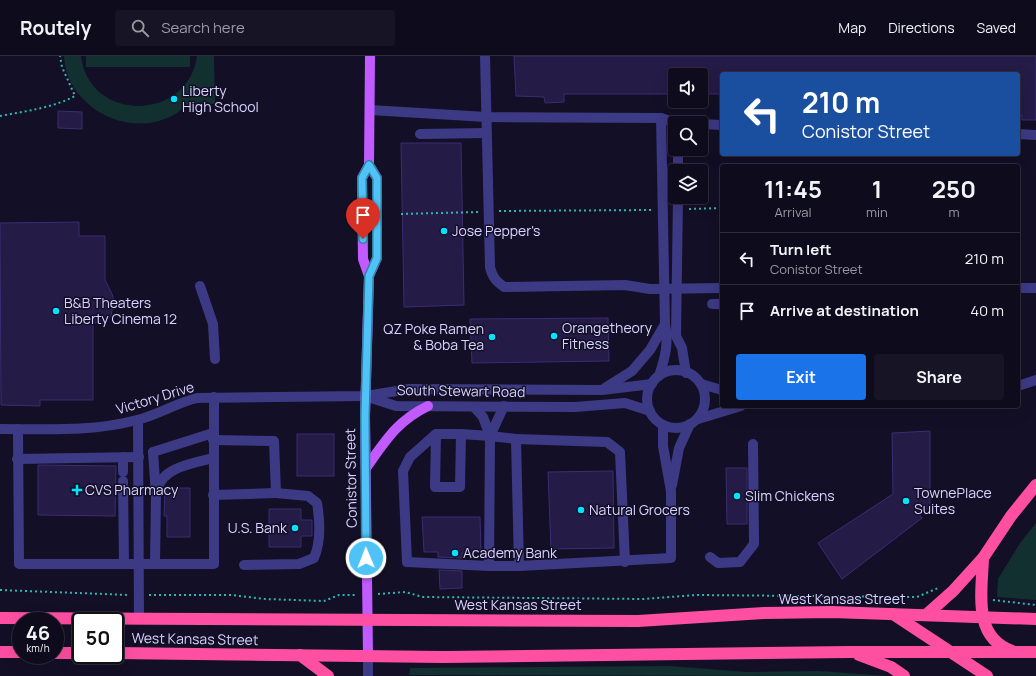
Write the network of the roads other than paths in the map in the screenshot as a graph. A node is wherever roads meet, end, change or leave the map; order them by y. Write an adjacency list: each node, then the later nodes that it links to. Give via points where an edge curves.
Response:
1 (370, 56): 3 (main road, Conistor Street)
2 (484, 56): 4 (street)
3 (370, 110): 4 (street); 13 (main road, Conistor Street)
4 (486, 117): 5 (street); 9 (street)
5 (661, 118): 6 (street); 17 (street)
6 (668, 120)
7 (708, 124): 8 (street)
8 (720, 125)
9 (486, 133): 10 (street); 17 (street, via 492,277 504,287 624,285 650,289)
10 (420, 134)
11 (1020, 134): 12 (street)
12 (1036, 134)
13 (369, 165): 15 (main road, Conistor Street, via 362,178 363,259); 15 (main road, Conistor Street, via 377,178 377,258)
14 (678, 204): 18 (street)
15 (369, 276): 31 (main road, Conistor Street)
16 (200, 286): 23 (street, via 213,324)
17 (664, 288): 18 (street); 22 (street)
18 (677, 288): 19 (street); 24 (street, via 676,336 682,348)
19 (720, 288)
20 (1020, 288): 21 (street)
21 (1036, 288)
22 (665, 324): 25 (street, via 668,337 665,357); 30 (street, via 650,350 632,371)
23 (215, 359)
24 (686, 373): 25 (street, via 668,372); 27 (street)
25 (656, 380): 30 (street, South Stewart Road); 37 (street, via 648,392 647,402)
26 (1036, 380): 28 (street)
27 (701, 384): 29 (street); 39 (street, via 705,402 703,411)
28 (1020, 385)
29 (720, 389)
30 (602, 390): 31 (street, South Stewart Road, via 409,389)
31 (366, 396): 32 (street, Victory Drive); 33 (street, South Stewart Road, via 396,406); 53 (main road, Conistor Street)
32 (214, 397): 38 (street, Victory Drive, via 180,402); 45 (street)
33 (428, 406): 34 (street, South Stewart Road); 53 (main road, via 411,414 400,424)
34 (474, 406): 35 (street, South Stewart Road); 46 (street, via 483,417)
35 (504, 406): 37 (street, South Stewart Road, via 575,407 625,404); 46 (street)
36 (735, 408): 39 (street)
37 (650, 411): 40 (street)
38 (138, 420): 42 (street, Victory Drive, via 91,428); 50 (street)
39 (694, 422): 40 (street, via 682,428); 55 (street, via 679,448)
40 (663, 425): 55 (street, via 663,446)
41 (0, 429): 42 (street, Victory Drive)
42 (18, 429): 52 (street)
43 (436, 434): 44 (street); 44 (street, via 435,487 460,487); 66 (street, via 410,457 403,471 407,562)
44 (461, 434): 46 (street)
45 (213, 436): 51 (street); 56 (street, via 274,441); 58 (street, via 153,452)
46 (490, 436): 47 (street); 66 (street)
47 (516, 439): 61 (street, via 607,442 620,452); 67 (street)
48 (753, 444): 59 (street, via 754,544 740,562 718,563)
49 (123, 457): 50 (street); 52 (street); 62 (street)
50 (139, 457): 63 (street)
51 (213, 458): 57 (street); 58 (street, via 163,477)
52 (17, 459): 62 (street, via 19,564)
53 (366, 468): 74 (main road, Conistor Street)
54 (1036, 485): 60 (highway, via 1011,516)
55 (671, 491): 61 (street, via 671,558)
56 (276, 493): 57 (street); 65 (street, via 308,496 317,504 318,548 314,558 299,564)
57 (213, 494): 64 (street, via 214,564)
58 (156, 495): 64 (street)
59 (710, 557)
60 (983, 558): 69 (highway, via 953,591); 70 (highway)
61 (625, 562): 67 (street)
62 (124, 563): 63 (street)
63 (139, 563): 64 (street); 72 (street)
64 (155, 564)
65 (244, 565)
66 (489, 566): 67 (street)
67 (519, 566)
68 (893, 614): 69 (highway, West Kansas Street); 74 (highway, West Kansas Street, via 764,613 638,621); 78 (highway)
69 (926, 615): 70 (highway, West Kansas Street)
70 (983, 617): 73 (highway, West Kansas Street); 79 (highway, via 987,632 993,640 1002,647)
71 (0, 618): 72 (highway, West Kansas Street)
72 (139, 619): 74 (highway, West Kansas Street)
73 (1036, 619)
74 (367, 621): 82 (main road, Conistor Street)
75 (0, 652): 76 (highway)
76 (12, 652)
77 (850, 652): 78 (highway, West Kansas Street); 82 (highway, West Kansas Street, via 581,657); 85 (highway, via 891,667)
78 (948, 652): 79 (highway, West Kansas Street); 86 (highway)
79 (1027, 652)
80 (124, 654): 81 (highway, West Kansas Street)
81 (300, 655): 82 (highway, West Kansas Street); 83 (highway)
82 (368, 656): 84 (street)
83 (328, 676)
84 (368, 676)
85 (904, 676)
86 (987, 676)

